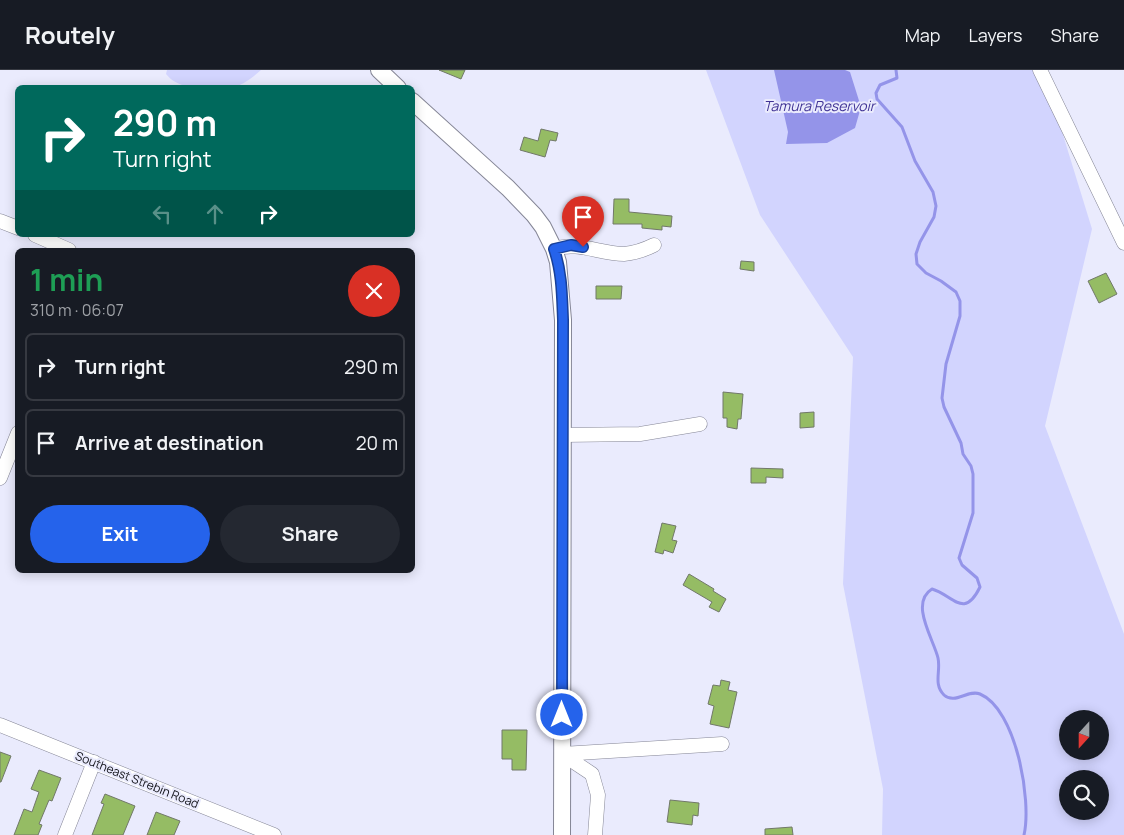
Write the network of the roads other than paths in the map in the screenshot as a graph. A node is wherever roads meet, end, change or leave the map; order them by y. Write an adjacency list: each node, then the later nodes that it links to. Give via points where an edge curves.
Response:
1 (379, 70): 3 (main road)
2 (1040, 70): 7 (street)
3 (395, 85)
4 (415, 104): 11 (main road, via 523,203)
5 (0, 221): 6 (street)
6 (15, 227)
7 (1122, 232)
8 (40, 237): 10 (street)
9 (654, 245): 11 (street, via 639,252 622,254 571,245)
10 (64, 248)
11 (554, 249): 13 (main road, via 561,280 563,320)
12 (700, 424): 13 (street, via 640,434)
13 (563, 435): 18 (main road)
14 (15, 441): 15 (street)
15 (0, 478)
16 (0, 725): 19 (street, Southeast Strebin Road)
17 (722, 744): 18 (street)
18 (562, 754): 22 (main road); 23 (street, via 592,774 598,796)
19 (94, 762): 20 (street); 21 (street, Southeast Strebin Road)
20 (65, 835)
21 (274, 835)
22 (562, 835)
23 (595, 835)

